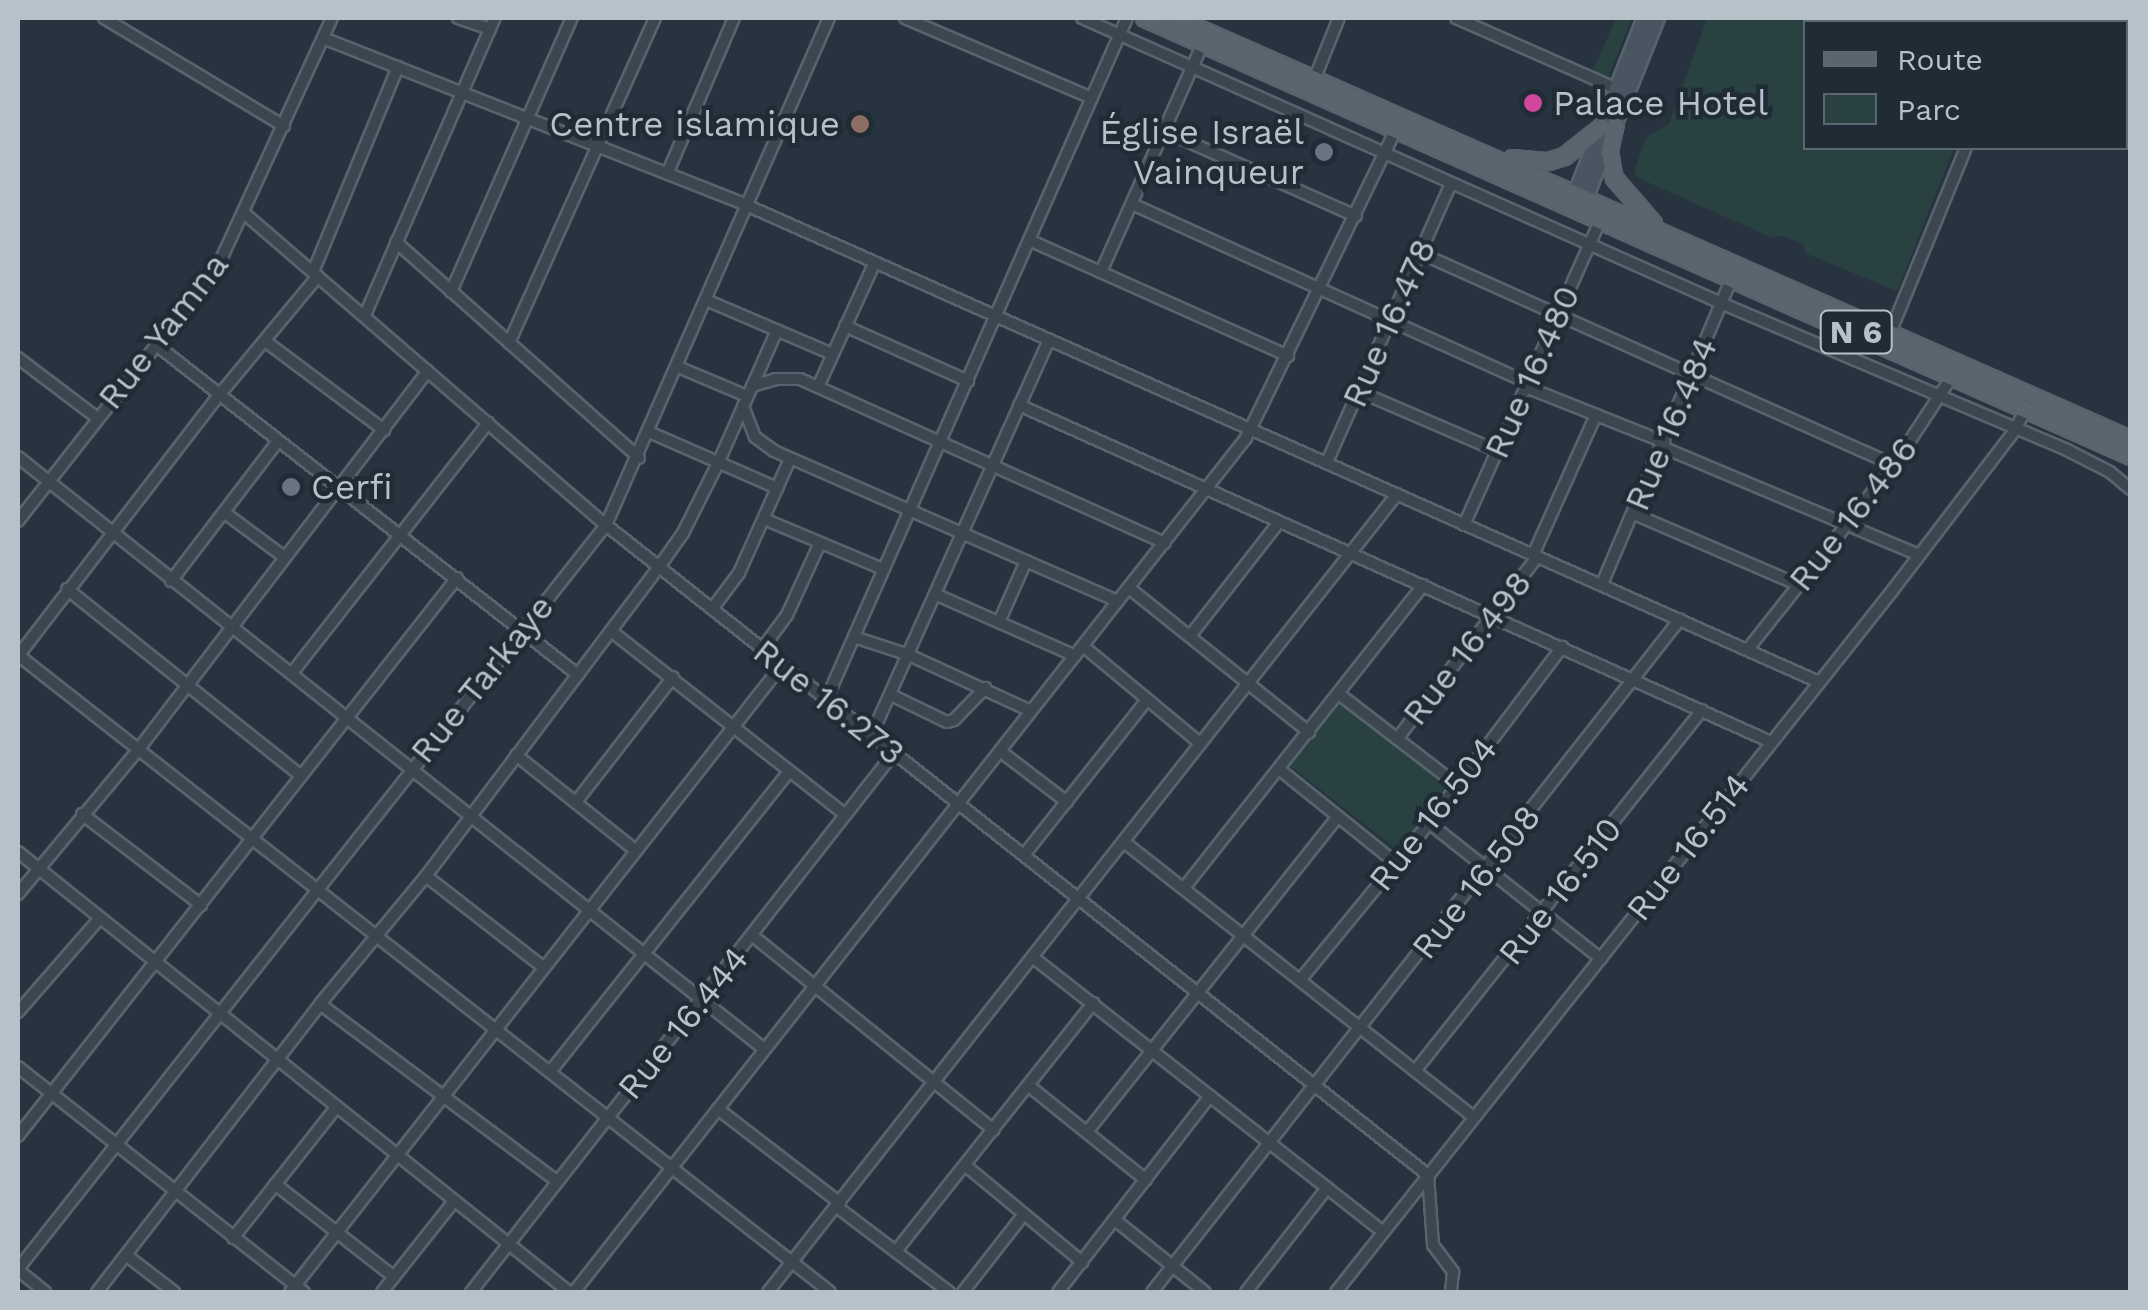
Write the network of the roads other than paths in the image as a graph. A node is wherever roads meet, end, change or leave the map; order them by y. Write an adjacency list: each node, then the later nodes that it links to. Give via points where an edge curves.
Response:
1 (104, 18): 29 (street)
2 (332, 18): 19 (street, Rue Yamna)
3 (458, 18): 17 (street)
4 (572, 18): 27 (street)
5 (655, 18): 32 (street)
6 (734, 18): 36 (street)
7 (828, 18): 39 (street, Rue Tarkaye)
8 (909, 18): 26 (street)
9 (1082, 18): 18 (street)
10 (1127, 18): 18 (street)
11 (1144, 18): 20 (main road, N 6)
12 (1176, 18): 23 (main road, N 6)
13 (1338, 18): 23 (street)
14 (1456, 18): 25 (street)
15 (1646, 18): 25 (main road)
16 (1657, 18): 25 (main road)
17 (493, 23): 24 (street)
18 (1120, 34): 21 (street); 26 (street)
19 (323, 38): 22 (street); 29 (street, Rue Yamna)
20 (1203, 43): 21 (street); 23 (main road, N 6)
21 (1193, 66): 31 (street); 34 (street)
22 (398, 67): 24 (street); 52 (street)
23 (1312, 84): 30 (main road, N 6); 35 (main road, N 6)
24 (462, 92): 27 (street); 46 (street)
25 (1622, 92): 28 (main road)
26 (1092, 98): 45 (street)
27 (528, 118): 32 (street); 54 (street)
28 (1608, 125): 35 (main road, via 1554,160); 38 (main road); 44 (main road, via 1614,178)
29 (284, 126): 41 (street, Rue Yamna)
30 (1396, 129): 34 (street); 38 (main road, N 6)
31 (1164, 131): 40 (street); 42 (street)
32 (598, 144): 36 (street); 66 (street)
33 (1965, 150): 63 (street)
34 (1384, 154): 37 (street); 42 (street)
35 (1493, 155): 38 (main road, N 6)
36 (668, 172): 39 (street)
37 (1451, 184): 47 (street); 48 (street, Rue 16.478)
38 (1578, 201): 43 (main road, N 6); 44 (main road, N 6)
39 (746, 204): 49 (street); 55 (street, Rue Tarkaye)
40 (1132, 204): 51 (street); 53 (street)
41 (244, 212): 52 (street, Rue 16.273); 67 (street, Rue Yamna, via 217,268)
42 (1356, 216): 53 (street)
43 (1601, 220): 47 (street, Rue 16.480); 50 (main road, N 6)
44 (1659, 230): 50 (main road, N 6)
45 (1029, 240): 51 (street); 59 (street)
46 (396, 242): 54 (street); 57 (street)
47 (1590, 244): 56 (street); 58 (street, Rue 16.480)
48 (1420, 252): 58 (street); 60 (street, Rue 16.478)
49 (874, 264): 59 (street); 61 (street)
50 (1735, 270): 56 (street, Rue 16.484); 63 (main road, N 6); 74 (main road, N 6)
51 (1101, 272): 69 (street)
52 (316, 274): 57 (street, Rue 16.273); 65 (street)
53 (1319, 288): 60 (street); 69 (street)
54 (450, 292): 66 (street)
55 (706, 300): 62 (street); 71 (street, Rue Tarkaye)
56 (1721, 303): 73 (street, Rue 16.484); 81 (street)
57 (365, 315): 72 (street, Rue 16.273)
58 (1558, 315): 73 (street); 76 (street, Rue 16.480)
59 (996, 316): 64 (street); 75 (street)
60 (1390, 322): 76 (street); 78 (street, Rue 16.478)
61 (845, 326): 68 (street); 75 (street)
62 (777, 330): 68 (street); 80 (street)
63 (1890, 333): 82 (main road, N 6)
64 (1049, 340): 83 (street); 88 (street)
65 (264, 341): 79 (street); 87 (street)
66 (508, 343): 98 (street)
67 (159, 346): 79 (street); 85 (street, Rue Yamna)
68 (832, 354): 77 (street)
69 (1288, 356): 88 (street)
70 (18, 358): 85 (street)
71 (678, 366): 80 (street); 90 (street, Rue Tarkaye)
72 (428, 372): 86 (street, Rue 16.273); 87 (street)
73 (1693, 374): 94 (street, Rue 16.484); 102 (street)
74 (1953, 375): 81 (street, Rue 16.486); 82 (main road, N 6)
75 (968, 381): 93 (street)
76 (1527, 385): 84 (street); 95 (street, Rue 16.480)
77 (818, 388): 80 (street, via 793,378); 93 (street)
78 (1358, 391): 95 (street); 101 (street, Rue 16.478)
79 (220, 394): 92 (street); 119 (street)
80 (748, 396): 99 (street, via 755,436); 100 (street)
81 (1941, 397): 89 (street); 102 (street, Rue 16.486)
82 (2029, 402): 89 (street, Rue 16.514); 91 (main road, N 6); 96 (main road, N 6)
83 (1019, 405): 103 (street); 107 (street)
84 (1596, 415): 94 (street); 127 (street, Rue 16.498)
85 (96, 417): 104 (street, Rue Yamna)
86 (488, 423): 117 (street, Rue 16.273); 120 (street)
87 (384, 430): 105 (street)
88 (1251, 430): 101 (street); 107 (street)
89 (2014, 430): 108 (street, via 2094,462); 125 (street, Rue 16.514)
90 (649, 432): 98 (street, Rue Tarkaye); 100 (street)
91 (2130, 439)
92 (278, 441): 105 (street); 111 (street)
93 (940, 443): 103 (street); 110 (street)
94 (1663, 444): 112 (street, Rue 16.484); 116 (street)
95 (1496, 451): 118 (street, Rue 16.480)
96 (2130, 456)
97 (18, 457): 104 (street)
98 (638, 458): 117 (street, Rue Tarkaye)
99 (790, 458): 106 (street); 110 (street)
100 (719, 461): 106 (street); 129 (street)
101 (1326, 462): 109 (street)
102 (1894, 465): 116 (street, Rue 16.486)
103 (993, 466): 121 (street); 123 (street)
104 (48, 480): 114 (street, Rue Yamna); 119 (street)
105 (341, 486): 120 (street); 126 (street)
106 (777, 488): 113 (street)
107 (1206, 489): 115 (street); 123 (street)
108 (2130, 489)
109 (1397, 494): 118 (street); 124 (street)
110 (910, 510): 121 (street); 130 (street)
111 (224, 512): 126 (street); 132 (street)
112 (1634, 514): 133 (street, Rue 16.484); 135 (street)
113 (764, 518): 122 (street); 140 (street, via 739,573)
114 (18, 520)
115 (1279, 522): 124 (street); 147 (street)
116 (1849, 524): 125 (street); 135 (street, Rue 16.486)
117 (606, 525): 129 (street, Rue 16.273); 145 (street, Rue Tarkaye)
118 (1464, 525): 127 (street)
119 (111, 534): 132 (street); 137 (street)
120 (401, 534): 131 (street); 156 (street)
121 (963, 534): 128 (street); 138 (street)
122 (820, 543): 130 (street); 150 (street, via 790,611)
123 (1164, 543): 136 (street)
124 (1352, 552): 134 (street); 160 (street)
125 (1919, 555): 161 (street, Rue 16.514)
126 (283, 556): 144 (street)
127 (1535, 556): 133 (street); 141 (street, Rue 16.498)
128 (1026, 561): 139 (street); 143 (street)
129 (659, 567): 140 (street, Rue 16.273); 146 (street)
130 (883, 569): 148 (street)
131 (457, 578): 145 (street); 170 (street)
132 (171, 580): 144 (street)
133 (1602, 584): 142 (street)
134 (1423, 585): 141 (street); 164 (street)
135 (1799, 585): 151 (street, Rue 16.486)
136 (1129, 588): 139 (street); 147 (street)
137 (68, 589): 154 (street); 162 (street)
138 (936, 594): 143 (street); 153 (street)
139 (1118, 601): 152 (street)
140 (712, 609): 150 (street, Rue 16.273)
141 (1492, 616): 149 (street); 174 (street, Rue 16.498)
142 (1680, 619): 151 (street); 159 (street, Rue 16.508)
143 (999, 622): 152 (street)
144 (229, 626): 156 (street); 162 (street)
145 (522, 630): 157 (street); 181 (street, Rue Tarkaye)
146 (611, 631): 157 (street); 158 (street)
147 (1190, 636): 160 (street)
148 (854, 637): 153 (street); 166 (street)
149 (1562, 647): 159 (street); 185 (street, Rue 16.504)
150 (762, 649): 155 (street, Rue 16.273)
151 (1748, 649): 161 (street)
152 (1079, 651): 167 (street); 169 (street)
153 (908, 654): 163 (street); 165 (street)
154 (18, 656): 177 (street)
155 (782, 665): 166 (street, Rue 16.273); 171 (street)
156 (292, 673): 170 (street)
157 (578, 674): 180 (street)
158 (673, 678): 171 (street); 186 (street)
159 (1634, 679): 168 (street); 201 (street, Rue 16.508)
160 (1248, 682): 172 (street); 175 (street)
161 (1819, 682): 176 (street, Rue 16.514)
162 (187, 685): 177 (street); 184 (street)
163 (984, 688): 165 (street, via 950,721); 169 (street)
164 (1339, 694): 172 (street); 174 (street)
165 (891, 695): 173 (street)
166 (826, 700): 173 (street, Rue 16.273)
167 (1147, 700): 175 (street); 187 (street)
168 (1702, 710): 176 (street); 209 (street, Rue 16.510)
169 (1031, 711): 178 (street)
170 (348, 718): 181 (street); 184 (street)
171 (735, 726): 183 (street); 196 (street)
172 (1309, 732): 182 (street)
173 (871, 736): 179 (street, Rue 16.273)
174 (1397, 739): 185 (street)
175 (1200, 742): 195 (street)
176 (1770, 742): 215 (street, Rue 16.514)
177 (138, 750): 189 (street); 194 (street)
178 (1000, 751): 187 (street); 188 (street)
179 (894, 754): 188 (street, Rue 16.273); 190 (street, Rue 16.444)
180 (516, 755): 186 (street); 191 (street)
181 (411, 768): 191 (street); 203 (street, Rue Tarkaye)
182 (1279, 769): 192 (street); 204 (street)
183 (789, 771): 190 (street); 214 (street)
184 (300, 775): 194 (street)
185 (1457, 785): 193 (street, Rue 16.504)
186 (576, 802): 196 (street)
187 (1067, 802): 198 (street)
188 (958, 804): 198 (street, Rue 16.273); 220 (street)
189 (82, 814): 200 (street); 207 (street)
190 (846, 815): 213 (street, Rue 16.444)
191 (469, 816): 202 (street); 208 (street)
192 (1338, 817): 199 (street); 211 (street)
193 (1429, 823): 199 (street, Rue 16.504); 201 (street)
194 (253, 839): 203 (street); 207 (street)
195 (1124, 842): 204 (street); 206 (street)
196 (635, 850): 208 (street)
197 (18, 852): 200 (street)
198 (1024, 855): 206 (street, Rue 16.273)
199 (1396, 862): 219 (street, Rue 16.504)
200 (38, 868): 205 (street); 210 (street)
201 (1486, 869): 209 (street); 227 (street, Rue 16.508)
202 (426, 876): 212 (street); 218 (street)
203 (315, 888): 212 (street); 226 (street, Rue Tarkaye)
204 (1184, 888): 211 (street)
205 (18, 894)
206 (1079, 899): 216 (street); 221 (street, Rue 16.273)
207 (201, 905): 217 (street)
208 (590, 908): 214 (street); 218 (street)
209 (1543, 914): 215 (street); 233 (street, Rue 16.510)
210 (99, 918): 217 (street); 225 (street)
211 (1244, 934): 219 (street); 221 (street)
212 (376, 936): 224 (street); 228 (street)
213 (753, 936): 220 (street); 222 (street, Rue 16.444)
214 (646, 953): 222 (street); 234 (street)
215 (1601, 958): 244 (street, Rue 16.514)
216 (1035, 959): 223 (street); 235 (street)
217 (156, 964): 226 (street); 238 (street)
218 (543, 967): 228 (street)
219 (1301, 979): 227 (street)
220 (813, 986): 229 (street); 235 (street)
221 (1197, 992): 230 (street); 236 (street, Rue 16.273)
222 (703, 999): 229 (street); 243 (street, Rue 16.444)
223 (1093, 1003): 230 (street); 237 (street)
224 (320, 1004): 231 (street); 239 (street)
225 (18, 1012)
226 (216, 1013): 231 (street); 248 (street, Rue Tarkaye)
227 (1360, 1027): 233 (street); 236 (street, Rue 16.508)
228 (495, 1028): 234 (street); 239 (street)
229 (764, 1049): 242 (street)
230 (1153, 1049): 240 (street); 246 (street)
231 (276, 1062): 241 (street); 258 (street)
232 (18, 1067): 238 (street)
233 (1415, 1071): 244 (street)
234 (550, 1072): 243 (street)
235 (935, 1084): 245 (street); 260 (street)
236 (1316, 1084): 249 (street, Rue 16.508); 253 (street, Rue 16.273)
237 (1029, 1086): 245 (street); 246 (street)
238 (51, 1095): 247 (street); 248 (street)
239 (442, 1096): 250 (street); 255 (street)
240 (1210, 1096): 249 (street); 254 (street)
241 (335, 1108): 250 (street); 256 (street)
242 (718, 1109): 252 (street); 260 (street)
243 (608, 1117): 252 (street); 255 (street, Rue 16.444)
244 (1474, 1118): 253 (street, Rue 16.514)
245 (993, 1130): 251 (street)
246 (1087, 1132): 254 (street)
247 (18, 1136)
248 (114, 1144): 258 (street); 272 (street, Rue Tarkaye)
249 (1270, 1144): 257 (street); 271 (street, Rue 16.508)
250 (397, 1154): 259 (street); 264 (street)
251 (966, 1166): 261 (street); 267 (street)
252 (672, 1168): 269 (street); 280 (street)
253 (1428, 1175): 263 (street, Rue 16.514); 290 (street, via 1433,1245 1454,1276)
254 (1146, 1180): 262 (street)
255 (557, 1182): 266 (street, Rue 16.444)
256 (275, 1184): 264 (street); 265 (street)
257 (1327, 1188): 263 (street); 288 (street)
258 (173, 1193): 265 (street); 268 (street)
259 (454, 1201): 266 (street); 273 (street)
260 (838, 1205): 267 (street); 269 (street)
261 (1024, 1214): 270 (street); 284 (street)
262 (1116, 1220): 270 (street); 271 (street)
263 (1383, 1232): 289 (street, Rue 16.514)
264 (336, 1233): 273 (street); 274 (street)
265 (233, 1238): 274 (street)
266 (508, 1245): 279 (street, Rue 16.444); 280 (street)
267 (896, 1252): 283 (street)
268 (126, 1254): 276 (street); 277 (street)
269 (792, 1262): 281 (street); 282 (street)
270 (1082, 1262): 285 (street)
271 (1173, 1266): 286 (street, Rue 16.508); 287 (street)
272 (18, 1269): 275 (street)
273 (394, 1278): 278 (street)
274 (297, 1290)
275 (45, 1292)
276 (96, 1292)
277 (174, 1292)
278 (382, 1292)
279 (471, 1292)
280 (571, 1292)
281 (768, 1292)
282 (830, 1292)
283 (948, 1292)
284 (962, 1292)
285 (1058, 1292)
286 (1152, 1292)
287 (1205, 1292)
288 (1246, 1292)
289 (1336, 1292)
290 (1451, 1292)

